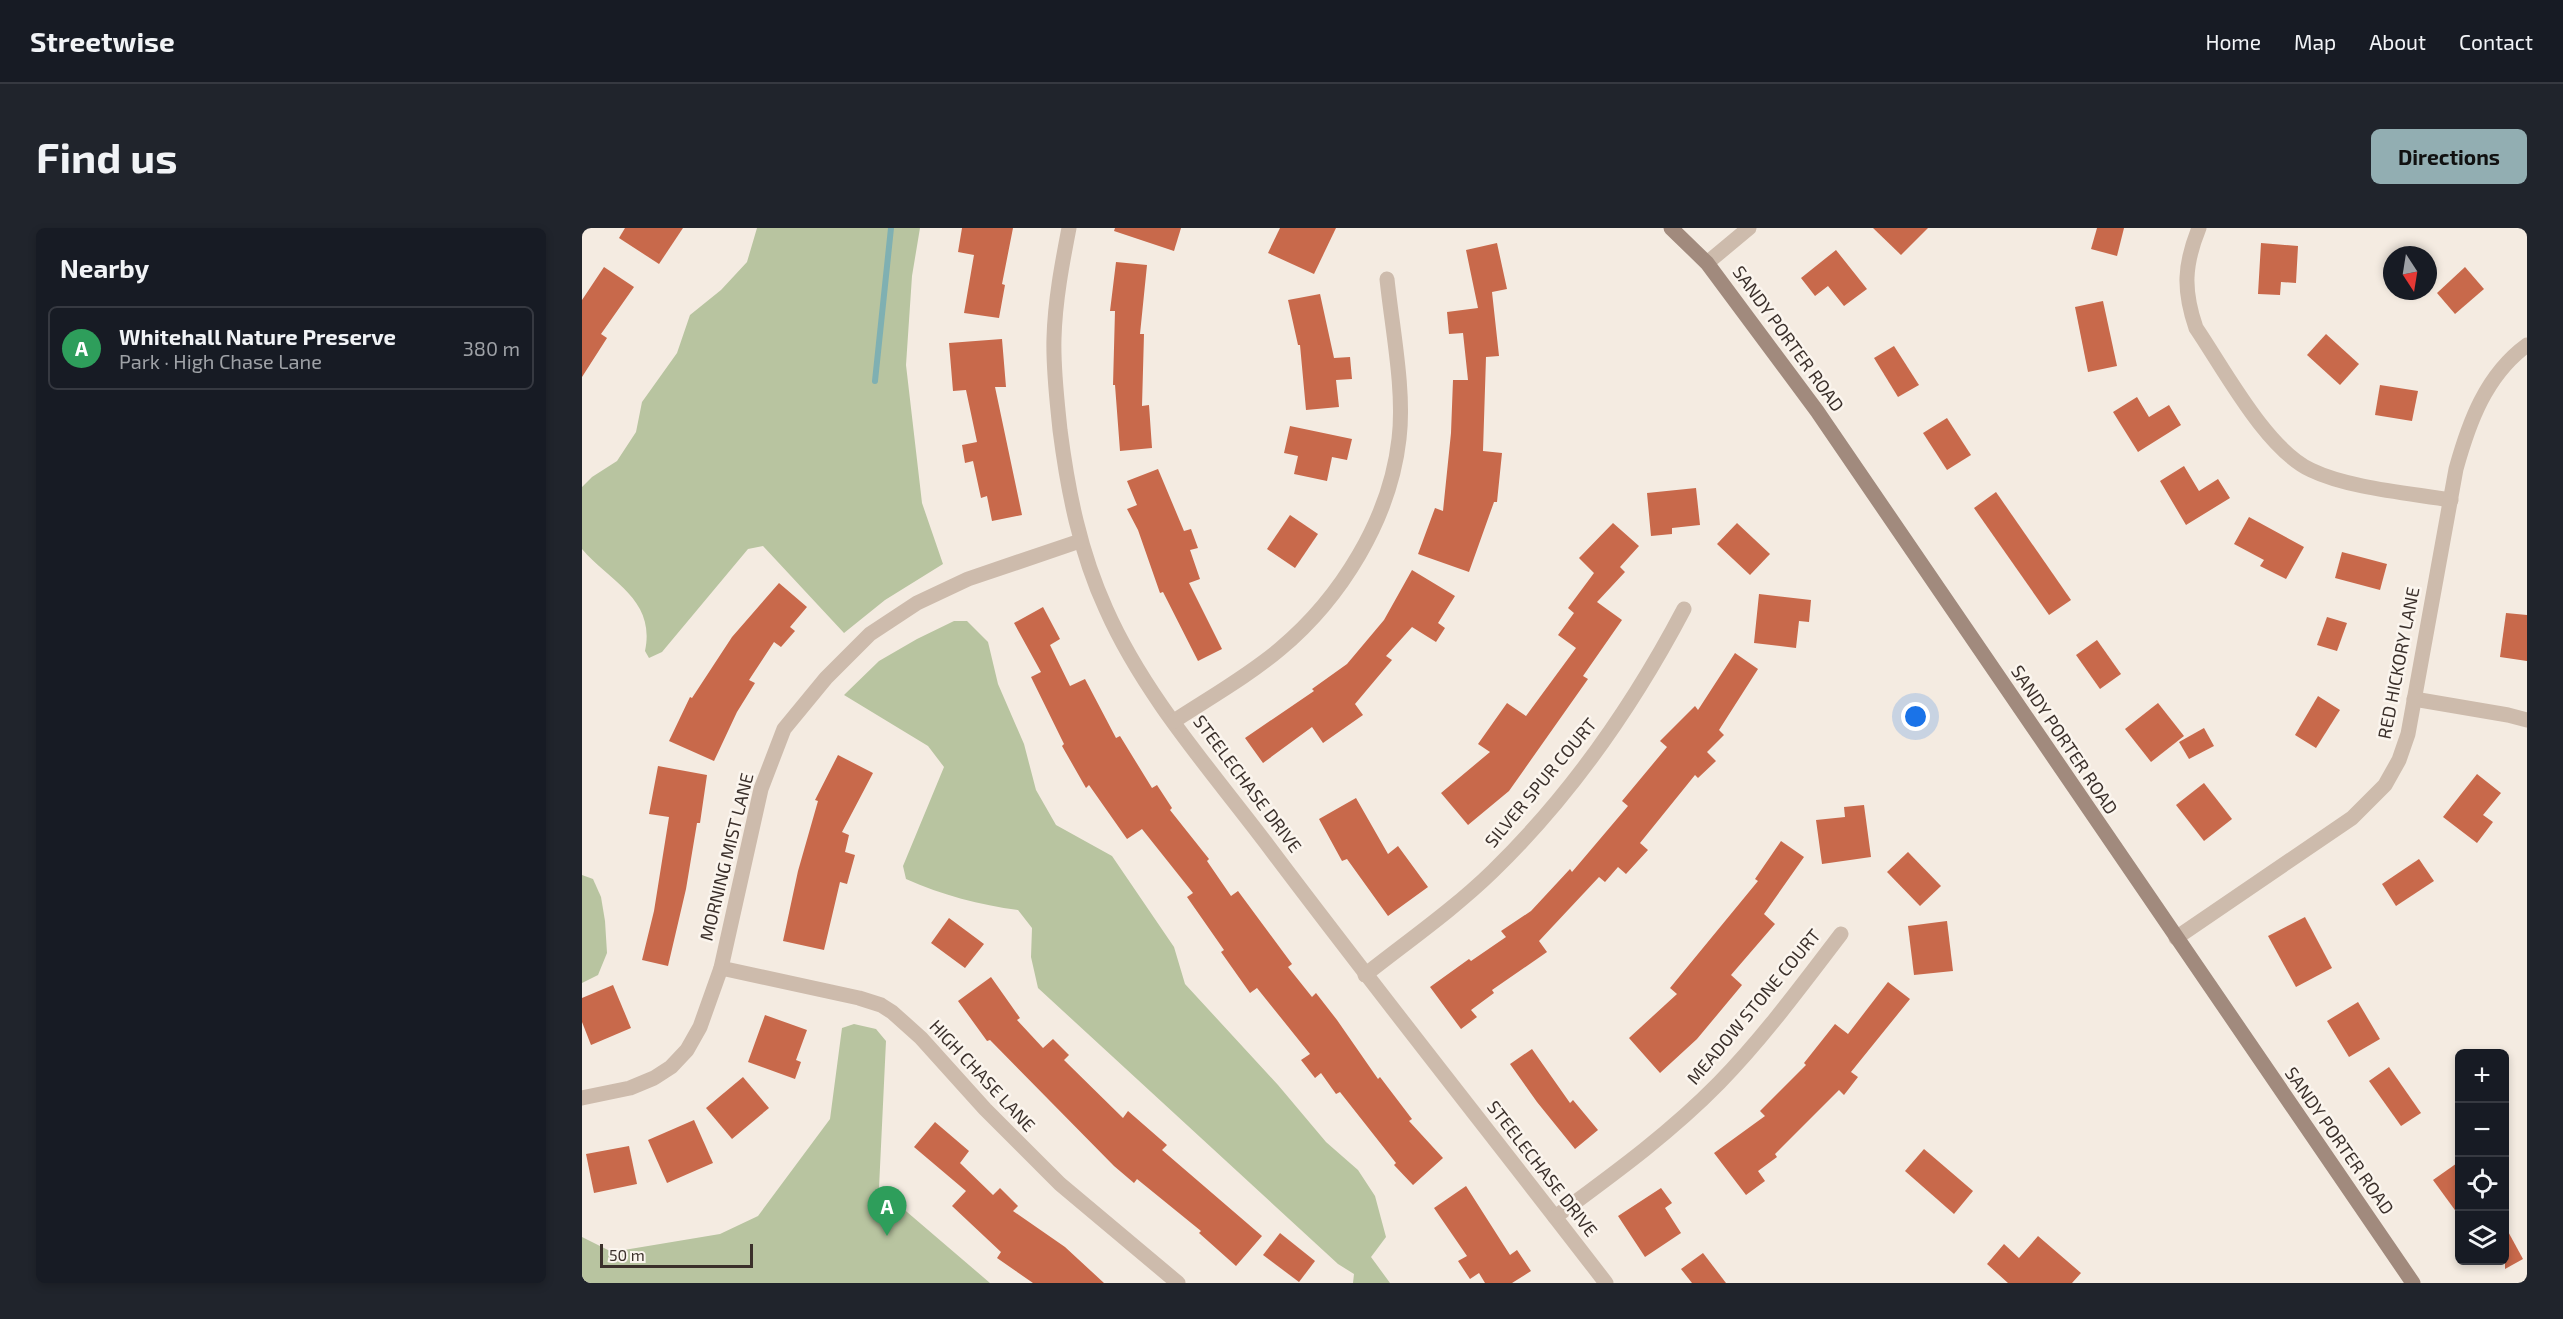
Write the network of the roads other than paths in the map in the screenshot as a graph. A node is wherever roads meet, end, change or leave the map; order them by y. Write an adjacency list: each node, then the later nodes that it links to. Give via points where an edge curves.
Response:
1 (1069, 228): 9 (street, STEELECHASE DRIVE, via 1054,336 1054,381 1066,478)
2 (1671, 228): 5 (street, SANDY PORTER ROAD)
3 (1749, 228): 5 (street)
4 (2199, 228): 8 (street, via 2187,261 2186,282 2196,328 2274,441 2295,461 2332,478)
5 (1707, 263): 15 (street, SANDY PORTER ROAD, via 1817,411)
6 (1387, 279): 13 (street, via 1399,388 1399,438 1387,497 1358,555 1323,608 1280,650)
7 (2527, 345): 8 (street, RED HICKORY LANE, via 2498,373 2475,410 2465,435)
8 (2451, 500): 11 (street, RED HICKORY LANE)
9 (1080, 541): 13 (street, STEELECHASE DRIVE, via 1106,610 1137,667); 16 (street, MORNING MIST LANE, via 968,579 917,603 870,634 826,678 784,729 761,789)
10 (1684, 609): 17 (street, SILVER SPUR COURT, via 1633,698 1526,838 1466,896)
11 (2414, 699): 12 (street); 15 (street, RED HICKORY LANE, via 2399,760 2377,795 2352,818)
12 (2527, 720)
13 (1174, 721): 17 (street, STEELECHASE DRIVE)
14 (1841, 934): 19 (street, MEADOW STONE COURT, via 1720,1082 1677,1124)
15 (2176, 938): 22 (street, SANDY PORTER ROAD)
16 (721, 968): 18 (street, MORNING MIST LANE, via 700,1027 671,1067 630,1088); 20 (street, HIGH CHASE LANE, via 858,998 892,1012 1060,1184)
17 (1365, 975): 19 (street, STEELECHASE DRIVE)
18 (582, 1098)
19 (1555, 1217): 21 (street, STEELECHASE DRIVE)
20 (1178, 1283)
21 (1606, 1283)
22 (2413, 1283)

